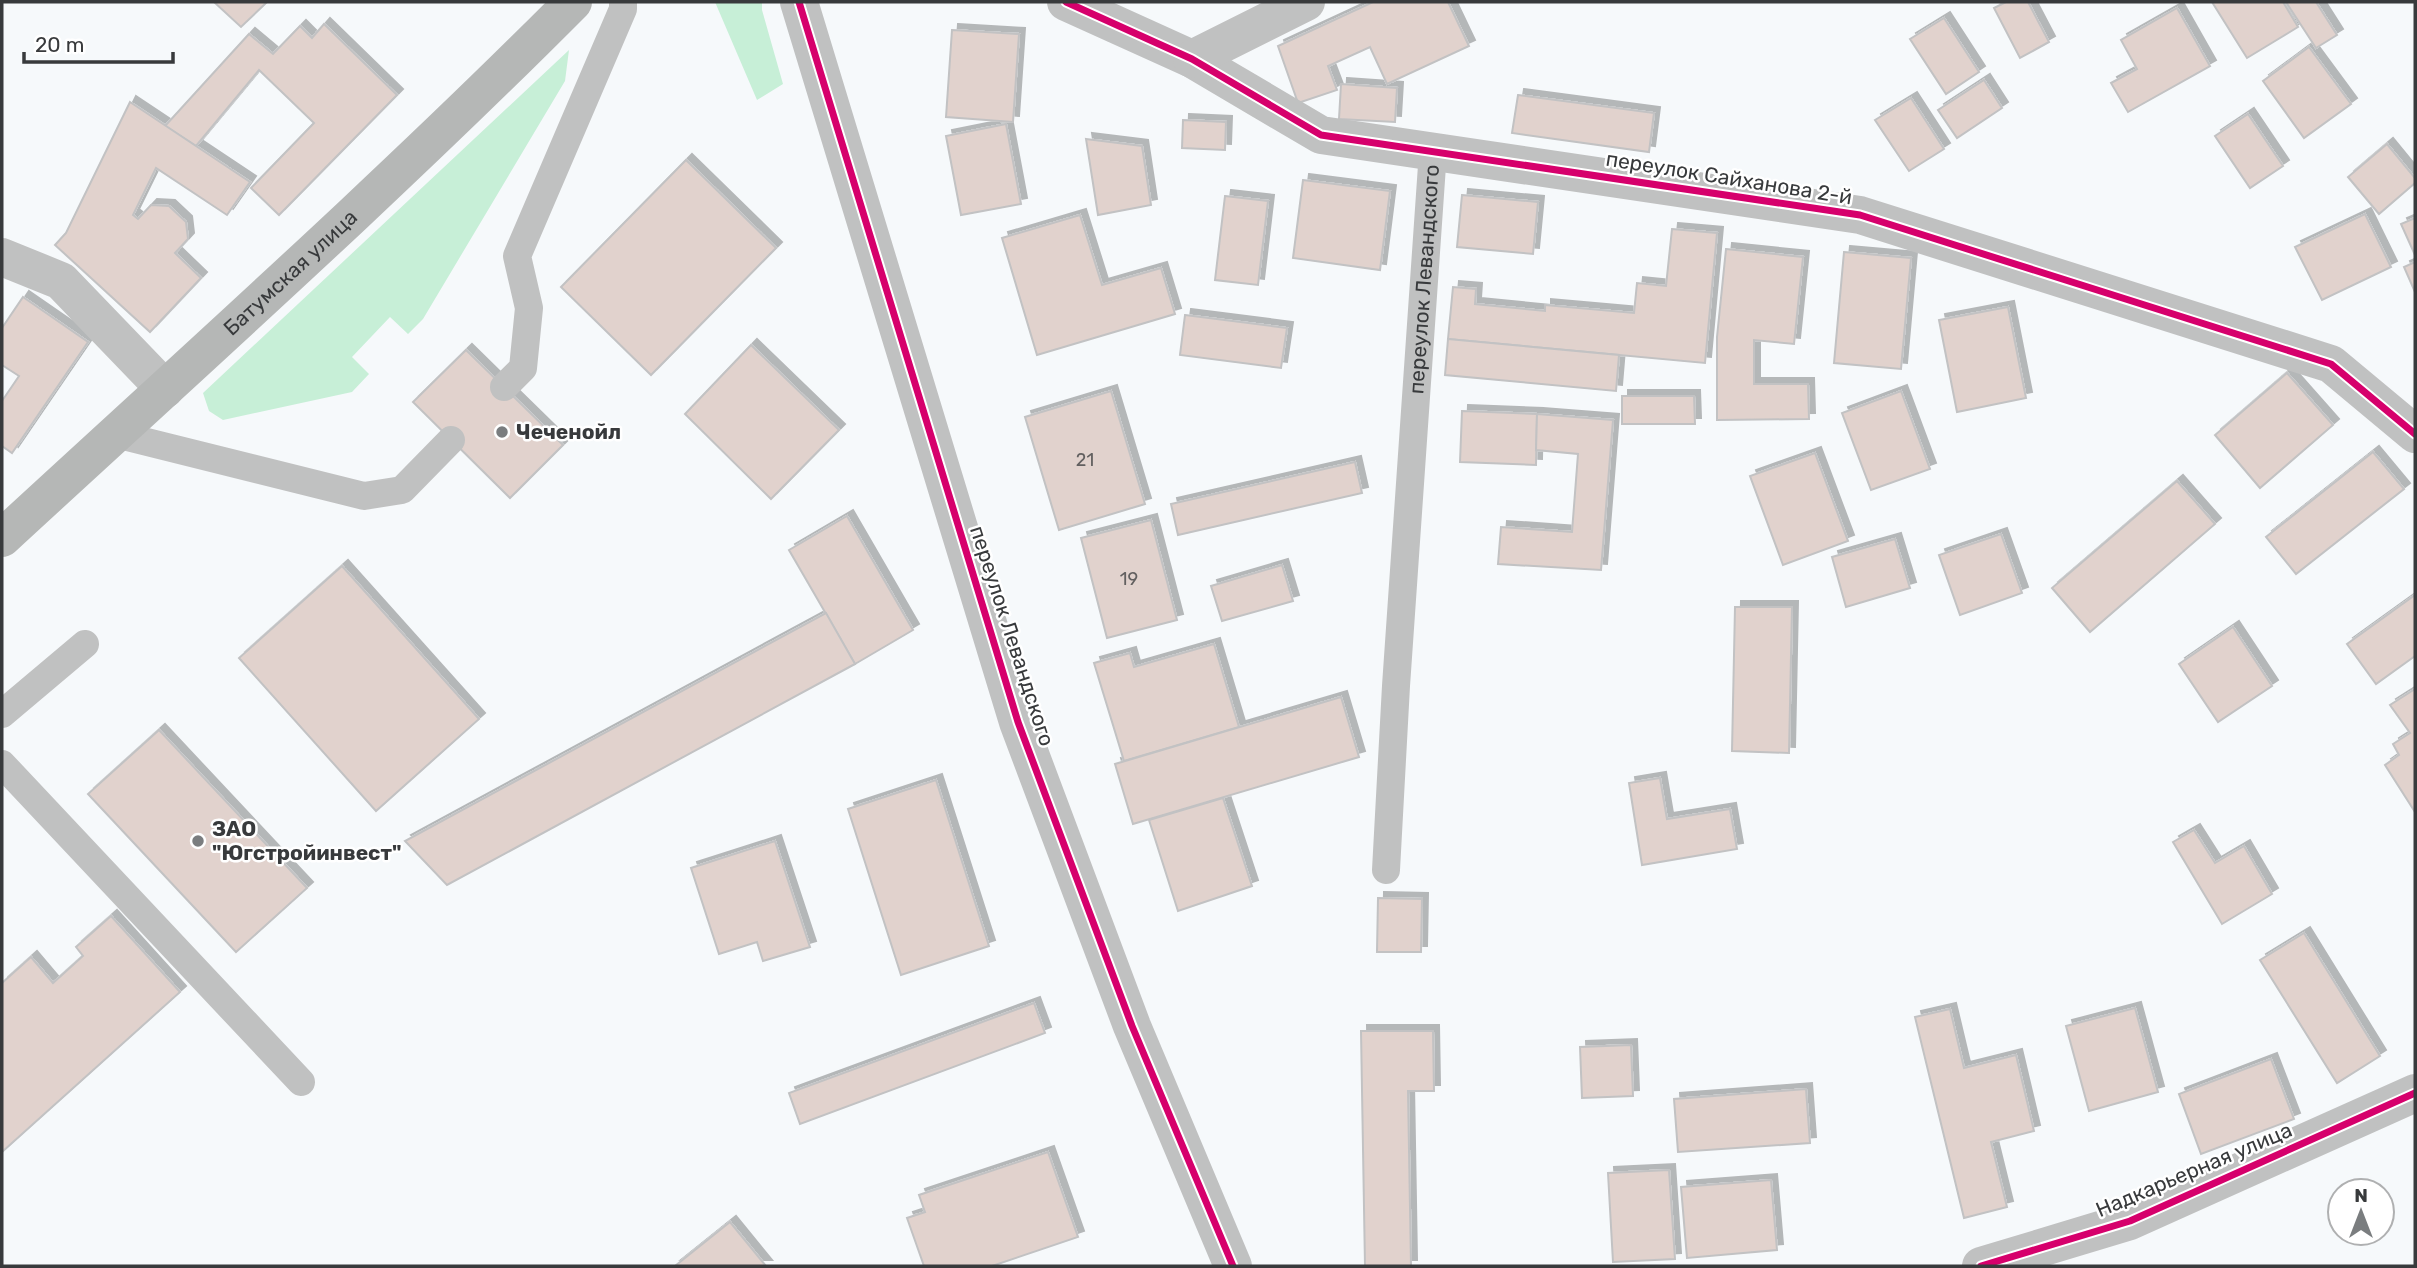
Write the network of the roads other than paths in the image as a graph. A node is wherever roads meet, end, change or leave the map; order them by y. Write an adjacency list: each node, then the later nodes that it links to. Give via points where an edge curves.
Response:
1 (573, 2): 10 (main road, Батумская улица, via 475,101)
2 (623, 2): 9 (lane, via 517,256 529,308 523,368)
3 (799, 2): 21 (street, переулок Левандского, via 1018,722 1132,1026)
4 (1066, 2): 6 (street, переулок Сайханова 2-й)
5 (1306, 2): 6 (street)
6 (1192, 59): 7 (street, переулок Сайханова 2-й, via 1321,135)
7 (1433, 151): 12 (street, переулок Сайханова 2-й, via 1860,215 2331,364); 18 (lane, переулок Левандского)
8 (2, 257): 10 (street, via 61,281)
9 (504, 387)
10 (166, 389): 11 (main road, Батумская улица)
11 (115, 434): 13 (lane, via 364,496 402,490); 14 (main road, Батумская улица)
12 (2415, 434)
13 (451, 440)
14 (2, 538)
15 (86, 644): 16 (lane)
16 (2, 714)
17 (2, 764): 19 (lane)
18 (1387, 870)
19 (301, 1083)
20 (2415, 1093): 22 (street, Надкарьерная улица, via 2130,1221)
21 (1233, 1266)
22 (1981, 1266)

